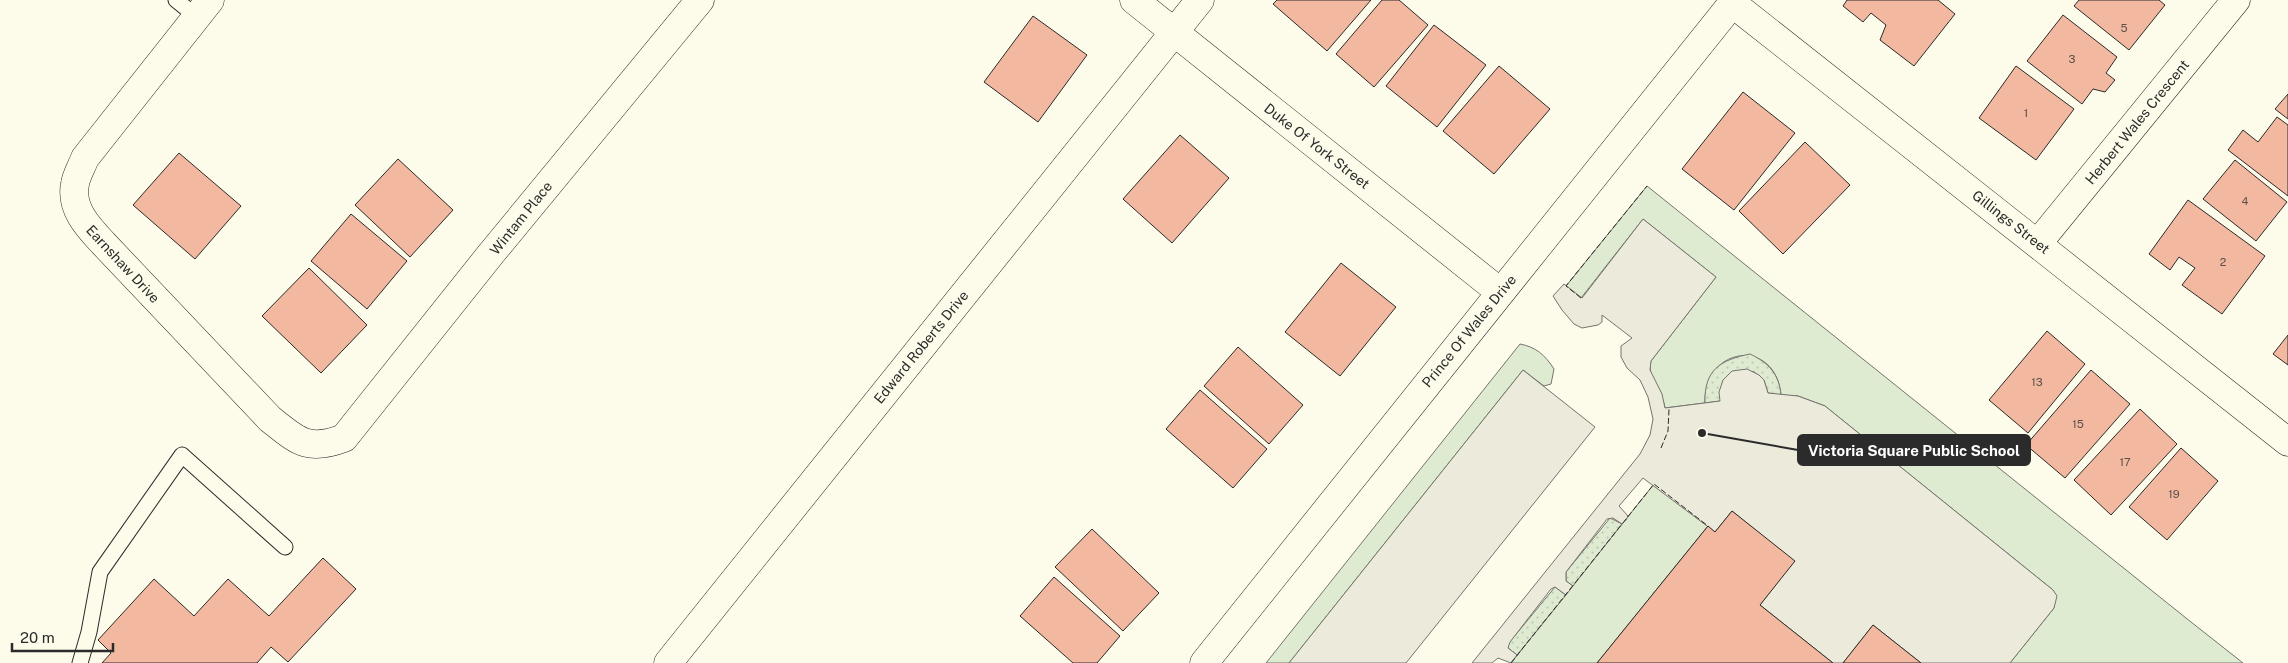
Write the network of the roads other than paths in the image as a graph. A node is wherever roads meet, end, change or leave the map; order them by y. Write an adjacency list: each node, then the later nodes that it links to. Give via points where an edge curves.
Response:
1 (176, 0): 7 (lane)
2 (700, 0): 11 (street, Wintam Place)
3 (1134, 0): 8 (street, Duke Of York Street)
4 (1200, 0): 8 (street, Edward Roberts Drive)
5 (2236, 0): 9 (street, Herbert Wales Crescent)
6 (1734, 2): 9 (street, Gillings Street); 10 (street, Prince Of Wales Drive)
7 (204, 9): 11 (street, Earnshaw Drive, via 85,158 74,185 76,206 85,224 270,419 298,442 326,445)
8 (1174, 32): 10 (street, Duke Of York Street); 15 (street, Edward Roberts Drive)
9 (2038, 243): 12 (street, Gillings Street)
10 (1500, 292): 16 (street, Prince Of Wales Drive)
11 (344, 438)
12 (2288, 442)
13 (285, 547): 14 (lane, via 182,455 100,572)
14 (80, 663)
15 (668, 663)
16 (1204, 663)

